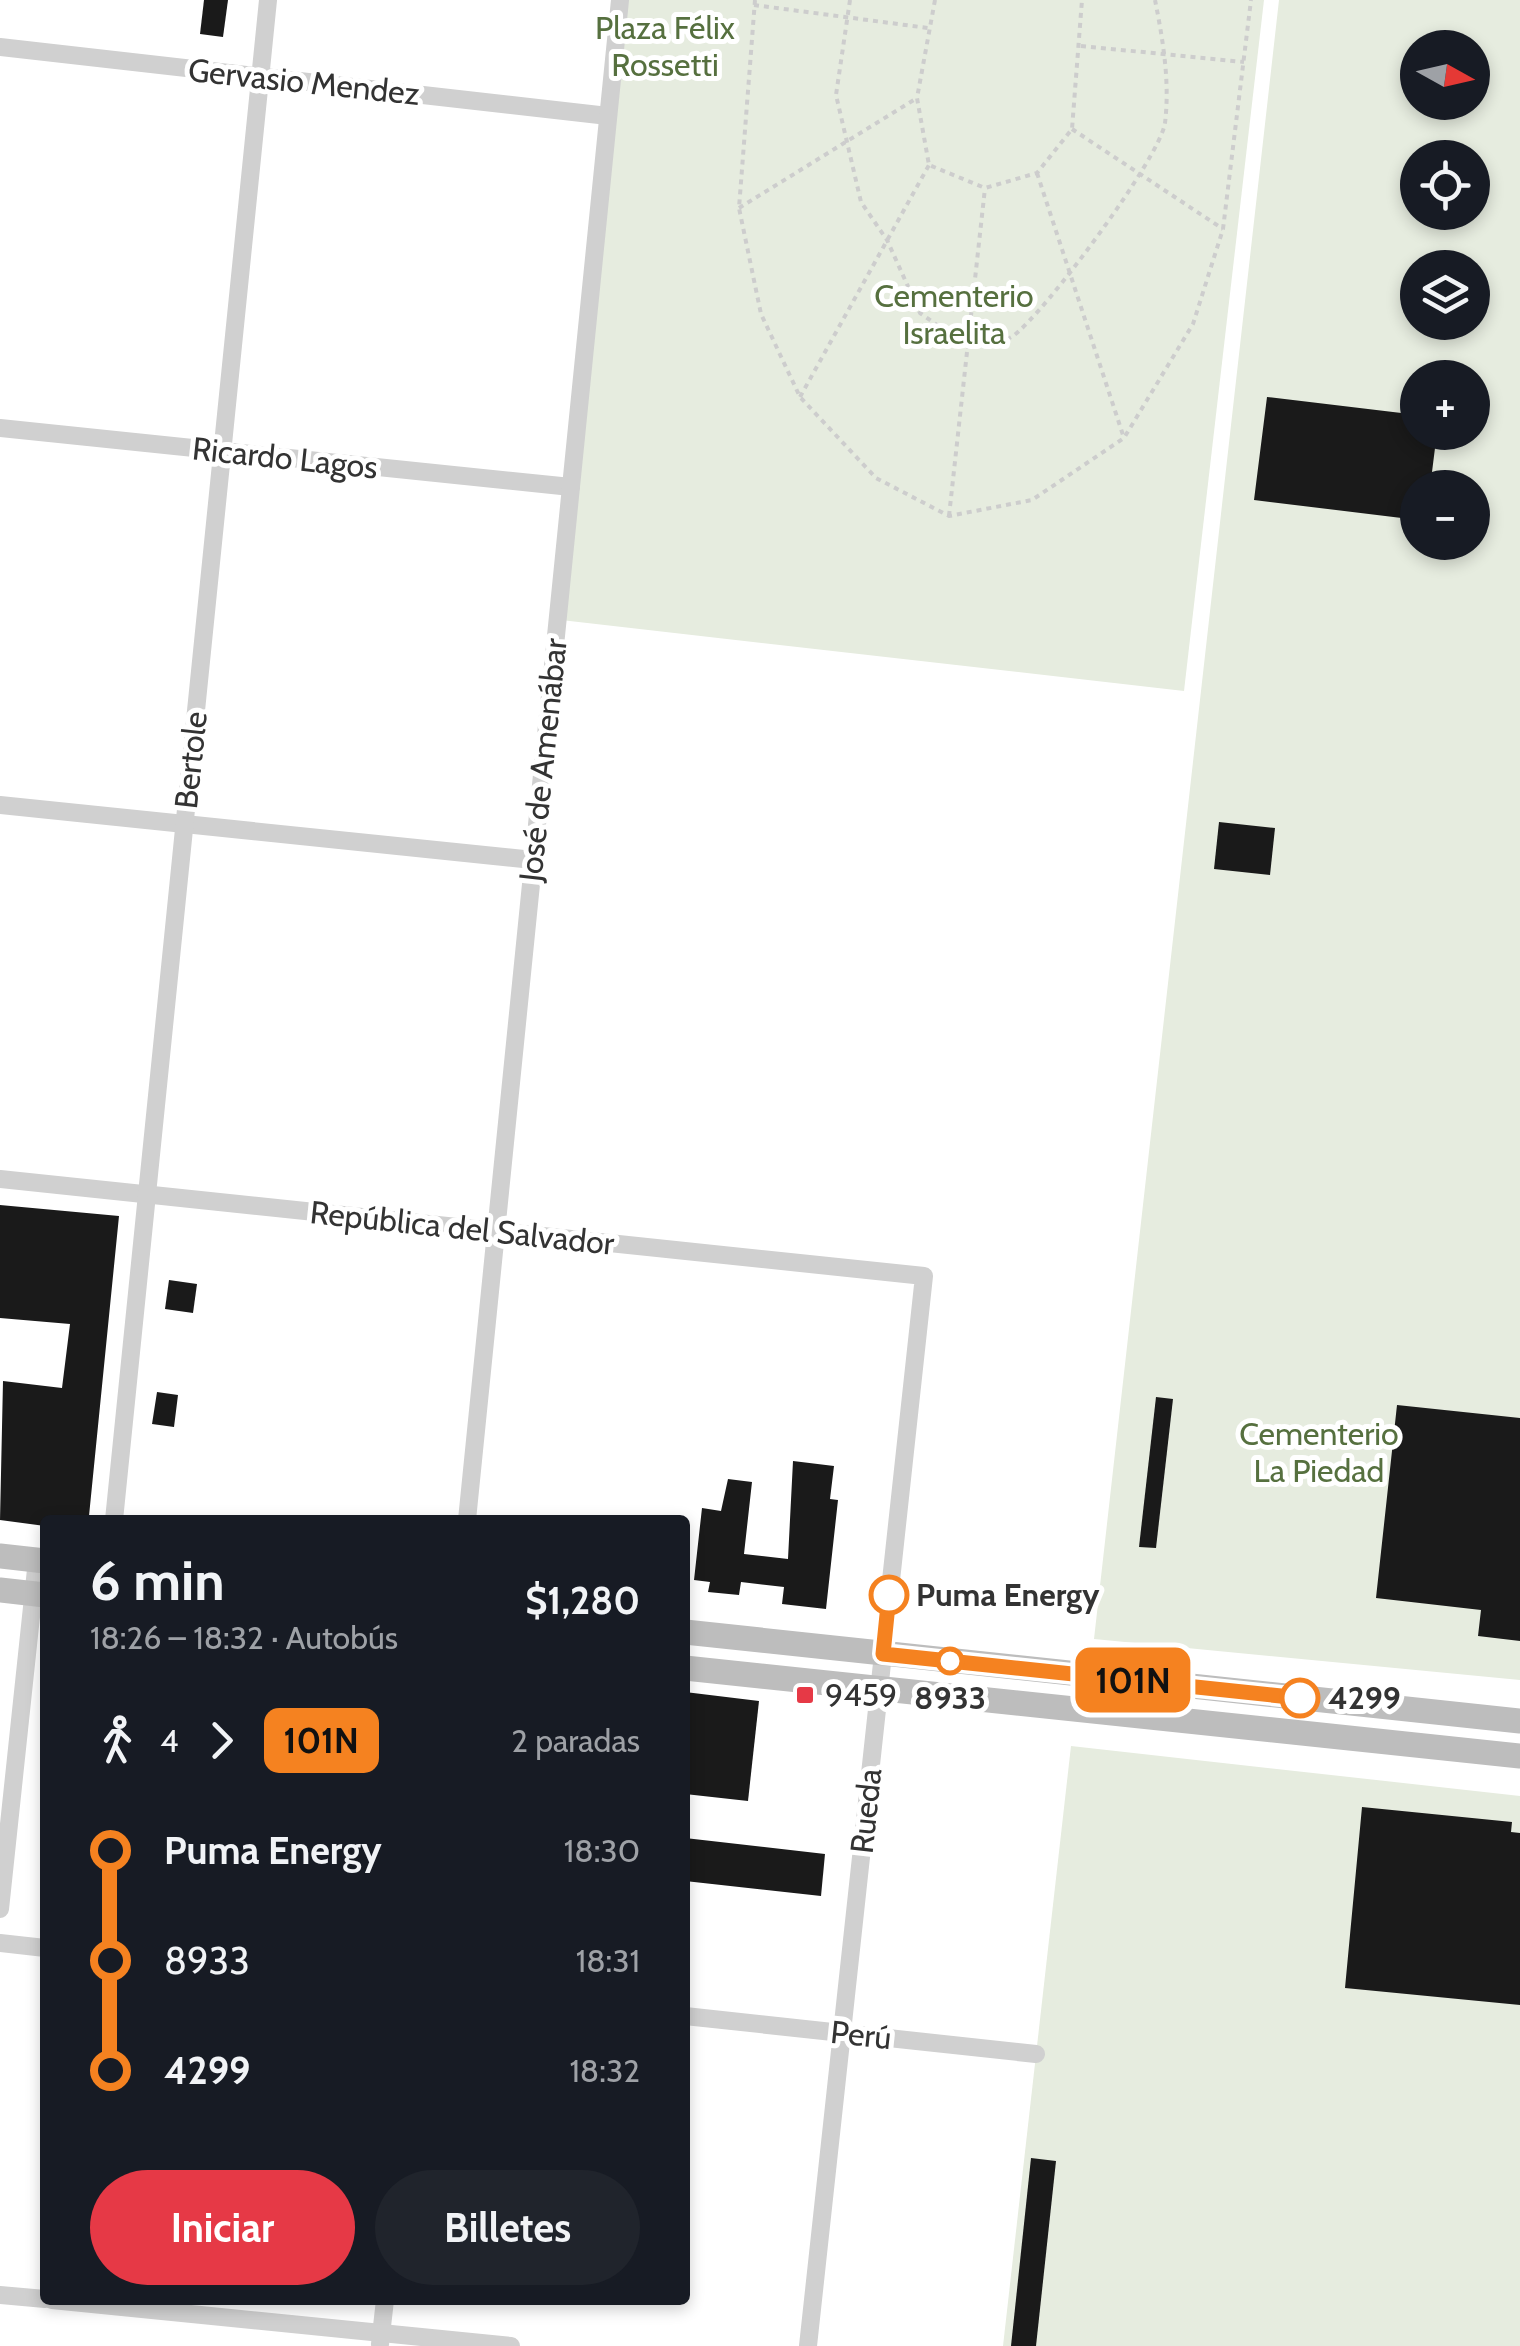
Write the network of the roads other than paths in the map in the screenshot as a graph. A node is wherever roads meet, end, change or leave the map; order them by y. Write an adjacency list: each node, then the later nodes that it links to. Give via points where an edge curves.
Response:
1 (268, 0): 4 (street, Bertole)
2 (620, 0): 5 (street, José de Amenábar)
3 (0, 47): 4 (street, Gervasio Mendez)
4 (260, 76): 5 (street, Gervasio Mendez); 7 (street, Bertole)
5 (608, 116): 8 (street, José de Amenábar)
6 (0, 428): 7 (street, Ricardo Lagos)
7 (222, 452): 8 (street, Ricardo Lagos); 10 (street, Bertole)
8 (571, 487): 11 (street, José de Amenábar)
9 (0, 805): 10 (street)
10 (185, 824): 11 (street); 13 (street, Bertole)
11 (533, 860): 14 (street, José de Amenábar)
12 (0, 1179): 13 (street, República del Salvador)
13 (147, 1194): 14 (street, República del Salvador); 16 (street, Bertole)
14 (496, 1231): 15 (street, República del Salvador); 17 (street, José de Amenábar)
15 (924, 1276): 23 (street, Rueda)
16 (115, 1515)
17 (468, 1515)
18 (0, 1556): 19 (main road)
19 (40, 1561)
20 (0, 1590): 21 (main road)
21 (39, 1595): 28 (street)
22 (690, 1633): 23 (main road)
23 (883, 1654): 25 (street, Rueda); 26 (main road)
24 (690, 1669): 25 (main road)
25 (879, 1690): 27 (main road); 32 (street, Rueda)
26 (1520, 1721)
27 (1520, 1756)
28 (0, 1909)
29 (0, 1943): 30 (street)
30 (40, 1947)
31 (690, 2017): 32 (street, Perú)
32 (842, 2033): 33 (street, Perú); 40 (street, Rueda)
33 (1036, 2054)
34 (0, 2294): 35 (street)
35 (40, 2299)
36 (90, 2305): 38 (street)
37 (384, 2305): 38 (street)
38 (381, 2340): 39 (street)
39 (512, 2346)
40 (808, 2346)

